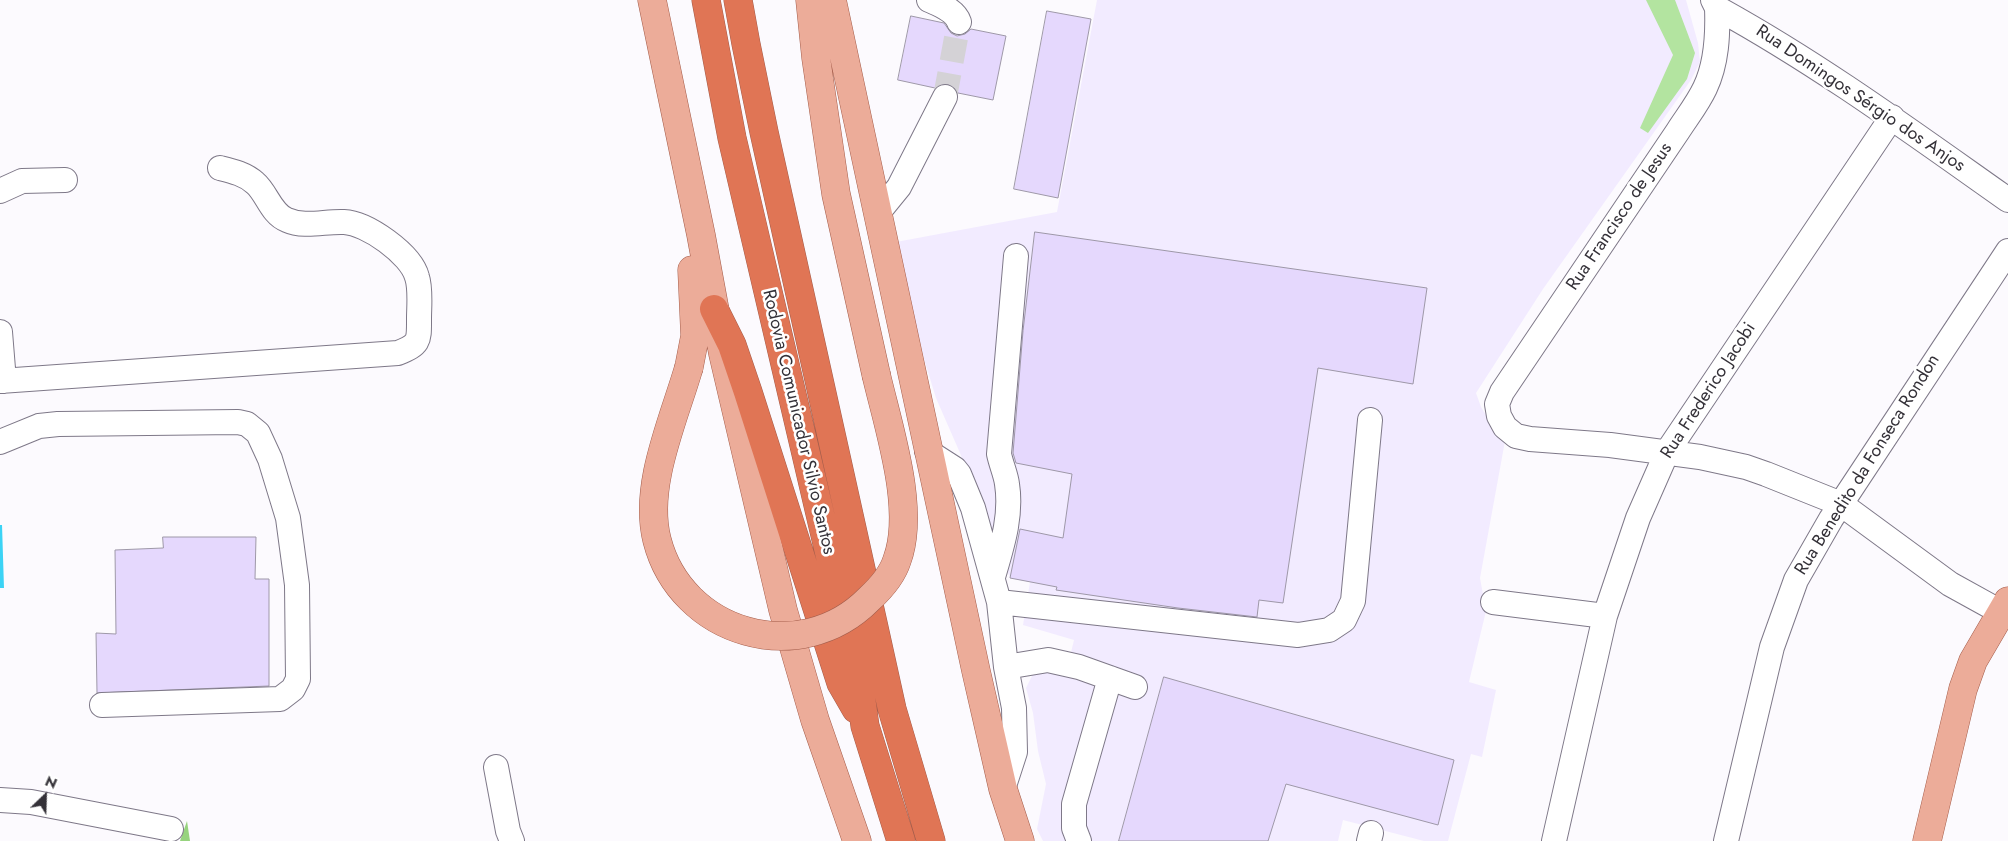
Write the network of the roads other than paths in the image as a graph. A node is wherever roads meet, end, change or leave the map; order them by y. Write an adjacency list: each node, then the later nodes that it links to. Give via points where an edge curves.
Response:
1 (652, 0): 16 (main road)
2 (706, 0): 36 (highway, Rodovia Comunicador Silvio Santos, via 735,148 858,676)
3 (738, 0): 44 (highway, Rodovia Comunicador Silvio Santos, via 892,709)
4 (810, 0): 16 (main road, bridge, via 836,194 900,480 904,531 897,560 884,584 856,613 822,630 767,637 736,629 701,609 685,594 664,563 653,511 659,466 695,336 691,265)
5 (832, 0): 15 (main road)
6 (929, 0): 8 (street, via 951,11)
7 (1715, 4): 10 (street, Rua Domingos Sérgio dos Anjos); 25 (street, Rua Francisco de Jesus, via 1718,30 1705,88 1497,404 1505,427 1516,436 1530,440)
8 (959, 22)
9 (946, 97): 15 (street, via 899,187)
10 (1892, 117): 14 (street, Rua Domingos Sérgio dos Anjos); 25 (street, Rua Frederico Jacobi)
11 (220, 168): 21 (street, via 240,173 256,184 276,212 286,220 302,224 355,224 369,229 401,253 418,278 419,338 412,347 398,353)
12 (64, 180): 13 (street, via 22,181)
13 (0, 191)
14 (2008, 200)
15 (877, 214): 24 (main road)
16 (701, 235): 19 (main road)
17 (2008, 251): 26 (street, Rua Benedito da Fonseca Rondon)
18 (1016, 256): 27 (street, via 998,454 1007,481 1009,504 1005,539)
19 (714, 308): 36 (highway, via 732,345 748,392 840,683); 42 (main road, via 783,610 815,720)
20 (0, 332): 21 (street)
21 (2, 381)
22 (1370, 420): 28 (street, via 1353,601 1344,620 1329,630 1298,635)
23 (0, 442): 35 (street, via 39,426 58,424 238,422 247,424 258,433 270,459 288,518 297,585 298,679 293,689 280,699)
24 (927, 451): 27 (street, via 959,474 973,508); 38 (main road)
25 (1667, 452): 26 (street, via 1746,467); 31 (street, Rua Frederico Jacobi, via 1638,518)
26 (1841, 504): 30 (street, via 1950,584); 48 (street, Rua Benedito da Fonseca Rondon, via 1796,580 1784,609 1750,734)
27 (993, 577): 28 (street)
28 (999, 602): 32 (street)
29 (1493, 602): 31 (street)
30 (2006, 610): 49 (main road, via 1973,661 1963,689)
31 (1605, 616): 47 (street, Rua Frederico Jacobi)
32 (1006, 667): 33 (street, via 1048,660); 38 (street, via 1014,708 1015,752)
33 (1110, 678): 34 (street); 46 (street, via 1074,804 1074,828)
34 (1135, 687)
35 (102, 705)
36 (865, 726): 43 (highway, Rodovia Comunicador Silvio Santos)
37 (496, 767): 41 (street)
38 (1003, 789): 45 (main road)
39 (0, 800): 40 (street, via 31,802)
40 (171, 829)
41 (512, 841)
42 (857, 841)
43 (902, 841)
44 (931, 841)
45 (1020, 841)
46 (1079, 841)
47 (1554, 841)
48 (1726, 841)
49 (1927, 841)

